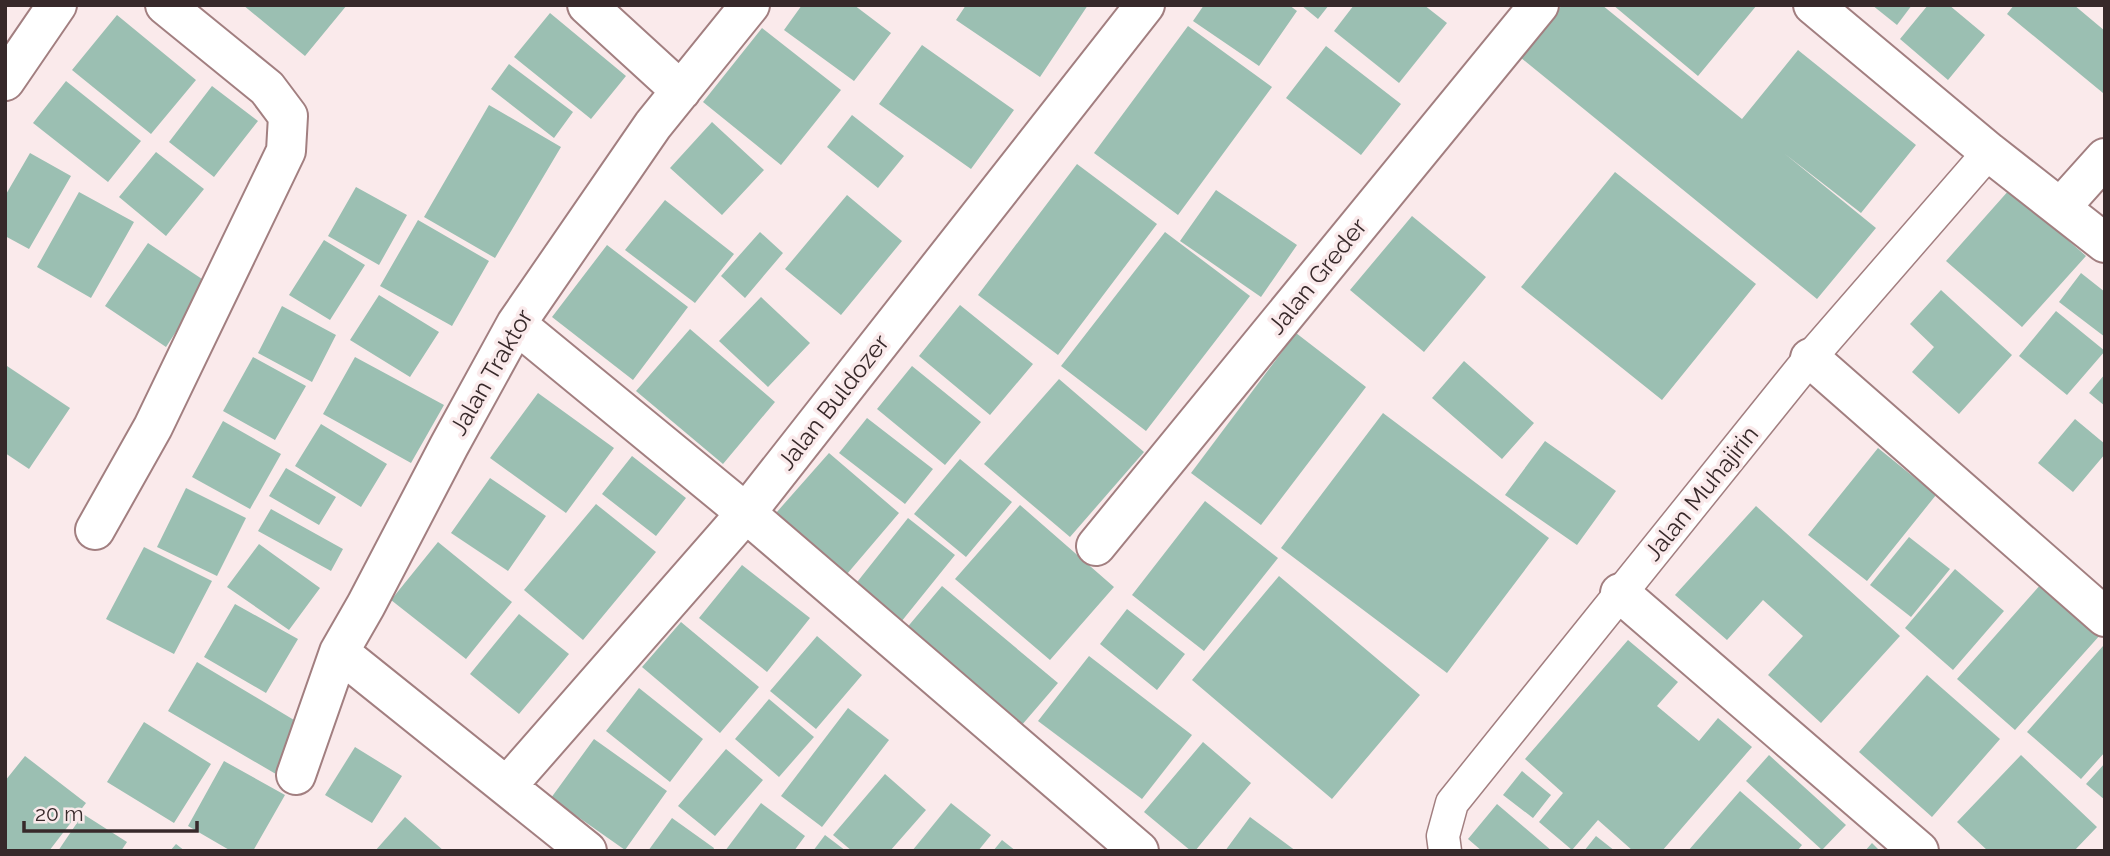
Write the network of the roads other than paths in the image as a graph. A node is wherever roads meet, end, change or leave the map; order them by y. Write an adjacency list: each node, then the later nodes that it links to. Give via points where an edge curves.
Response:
1 (57, 5): 8 (street)
2 (165, 5): 17 (street, via 267,88 288,116 286,151 153,427)
3 (587, 5): 9 (street)
4 (750, 5): 9 (street, Jalan Traktor)
5 (1145, 5): 16 (street, Jalan Buldozer)
6 (1539, 5): 18 (street, Jalan Greder)
7 (1813, 5): 10 (street)
8 (5, 81)
9 (681, 91): 14 (street, Jalan Traktor)
10 (1989, 152): 12 (street); 15 (lane, Jalan Muhajirin)
11 (2105, 158): 12 (street)
12 (2061, 208): 13 (street)
13 (2105, 243)
14 (516, 324): 16 (street); 21 (street, Jalan Traktor)
15 (1810, 358): 19 (lane, Jalan Muhajirin); 20 (street)
16 (746, 513): 23 (street, Jalan Buldozer); 25 (street)
17 (95, 530)
18 (1096, 546)
19 (1620, 593): 26 (lane, Jalan Muhajirin, via 1452,803 1443,836); 27 (street)
20 (2105, 617)
21 (339, 653): 22 (street, Jalan Traktor); 23 (street)
22 (296, 775)
23 (507, 786): 24 (street)
24 (587, 851)
25 (1139, 851)
26 (1446, 851)
27 (1919, 851)

